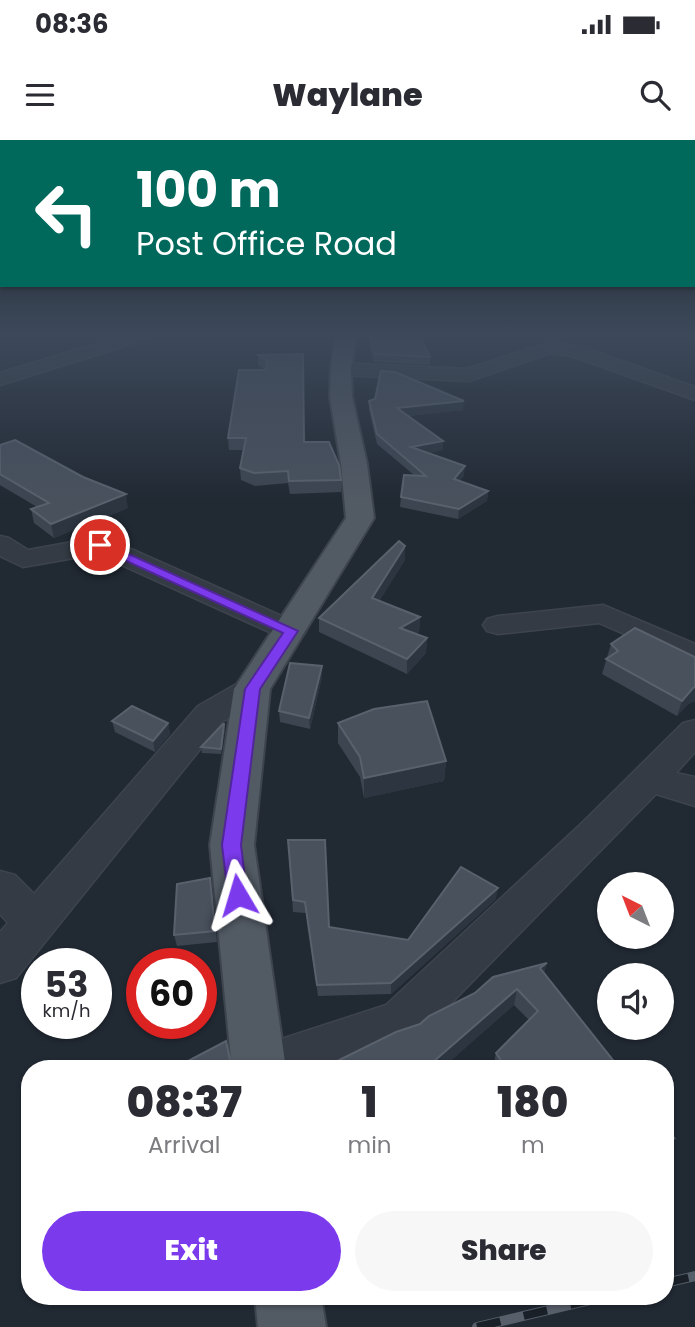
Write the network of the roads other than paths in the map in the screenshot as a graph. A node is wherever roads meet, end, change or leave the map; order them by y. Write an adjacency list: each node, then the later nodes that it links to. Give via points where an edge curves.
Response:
1 (341, 390): 4 (main road, via 359,518)
2 (0, 544): 4 (street, via 23,559 100,545)
3 (498, 625): 5 (street, via 603,614)
4 (291, 631): 6 (main road)
5 (695, 656)
6 (252, 689): 11 (street, via 209,714); 13 (main road, via 232,845)
7 (695, 731): 8 (street)
8 (648, 780): 9 (street); 14 (street, via 401,1022)
9 (695, 793)
10 (0, 887): 11 (street)
11 (36, 923): 12 (street)
12 (0, 964)
13 (258, 1060)
14 (286, 1060)
15 (289, 1305): 16 (main road)
16 (292, 1327)

